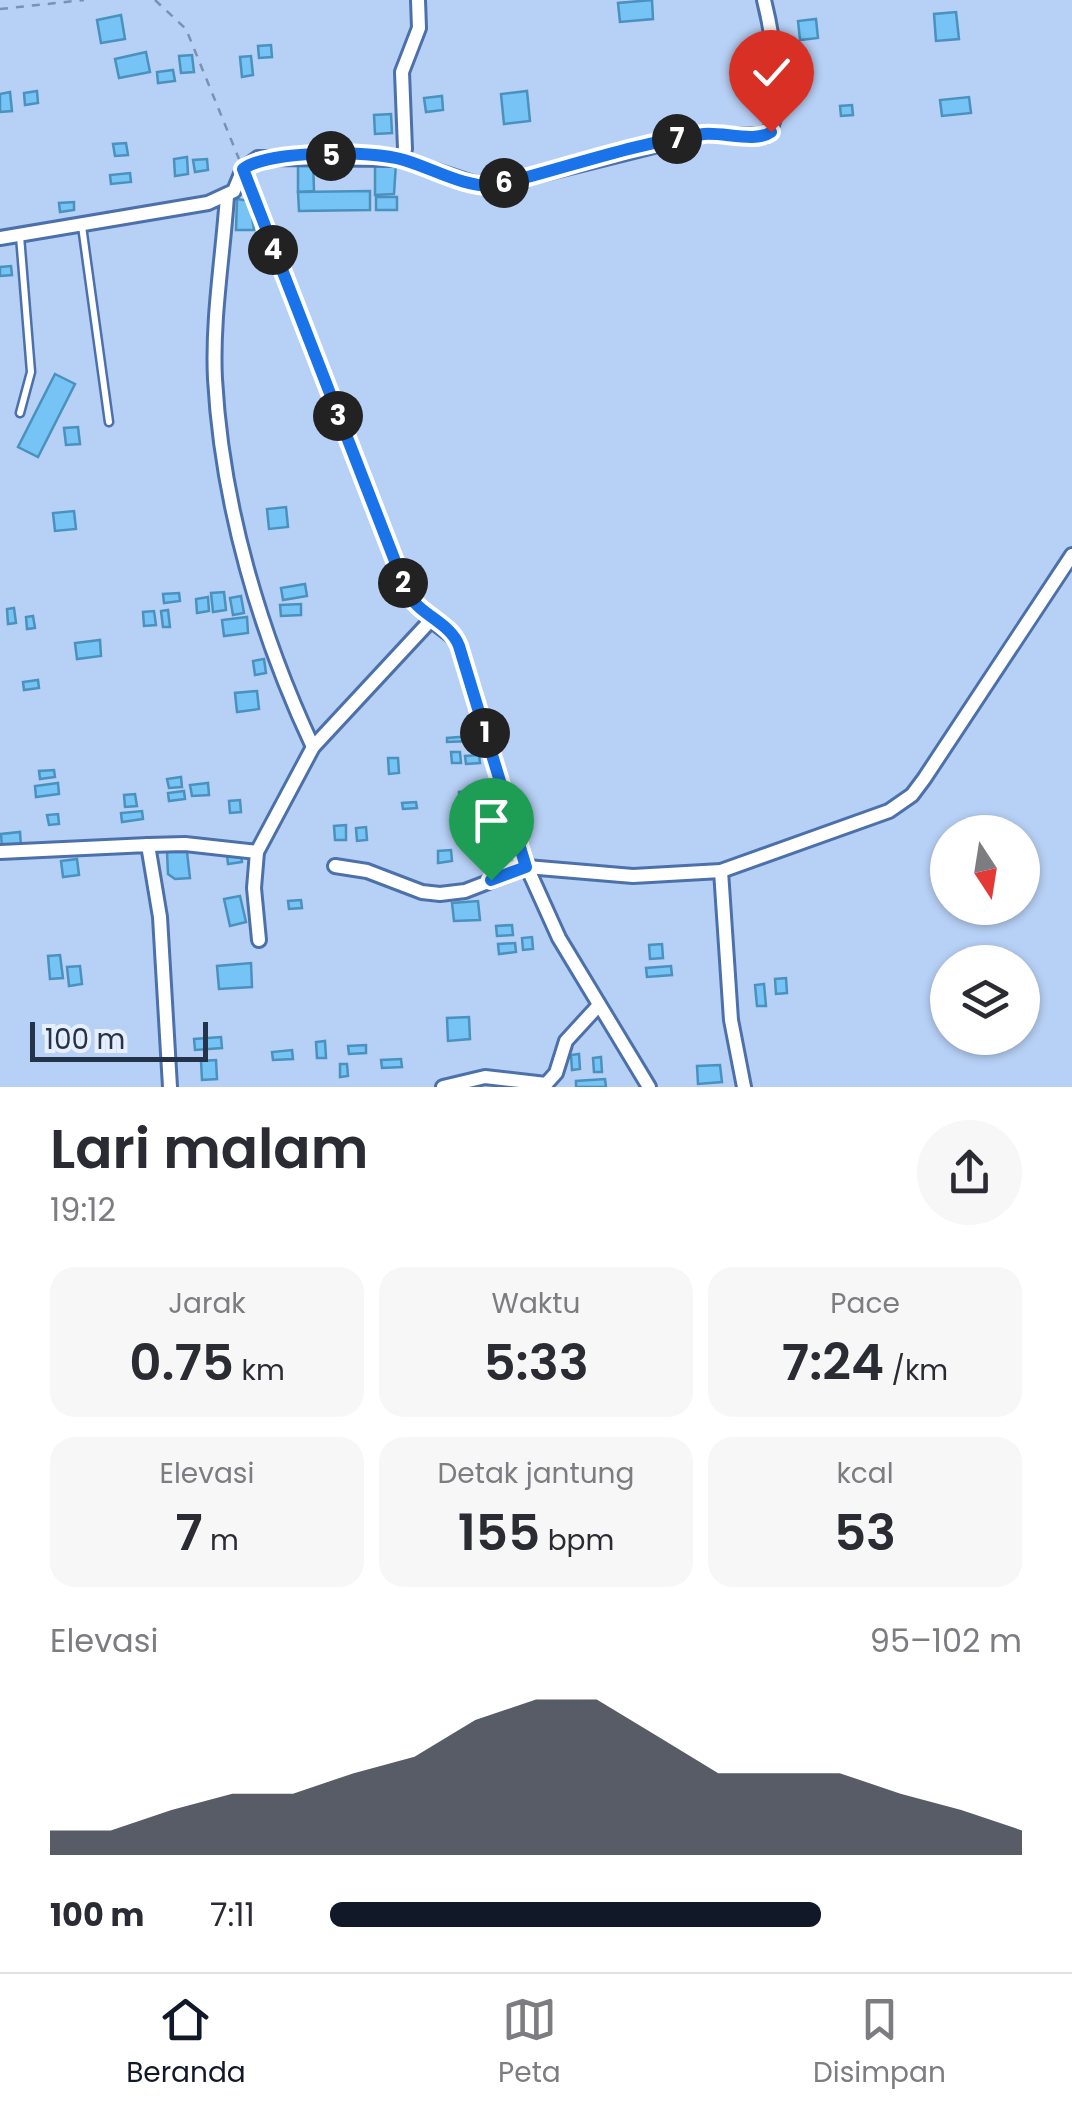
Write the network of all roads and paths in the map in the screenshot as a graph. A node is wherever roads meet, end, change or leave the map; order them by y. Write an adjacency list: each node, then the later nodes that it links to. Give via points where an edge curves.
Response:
1 (84, 0): 5 (path)
2 (155, 0): 7 (path, via 186,29 200,55)
3 (418, 0): 6 (street, via 419,28 402,72)
4 (764, 0): 6 (street, via 776,114 765,136 702,134 494,186)
5 (0, 9)
6 (401, 159): 7 (street, via 258,158)
7 (243, 169): 8 (street); 15 (path, via 407,592)
8 (227, 196): 9 (street); 16 (street, via 215,376 229,478 260,618)
9 (82, 225): 10 (street); 13 (lane)
10 (20, 235): 11 (street); 12 (lane, via 31,372)
11 (0, 238)
12 (20, 413)
13 (109, 422)
14 (1072, 555): 22 (street, via 912,795 889,811)
15 (431, 620): 16 (street); 21 (street, via 456,638)
16 (313, 747): 19 (street)
17 (148, 845): 18 (street); 19 (street); 25 (street, via 160,917)
18 (0, 852)
19 (257, 852): 23 (street)
20 (334, 866): 21 (street, via 440,894)
21 (526, 867): 22 (street, via 633,876); 24 (street)
22 (721, 871): 28 (street, via 731,1020)
23 (258, 940)
24 (599, 1004): 26 (street, via 566,1041 546,1084 486,1077); 27 (street)
25 (170, 1087)
26 (444, 1087)
27 (649, 1087)
28 (744, 1087)

